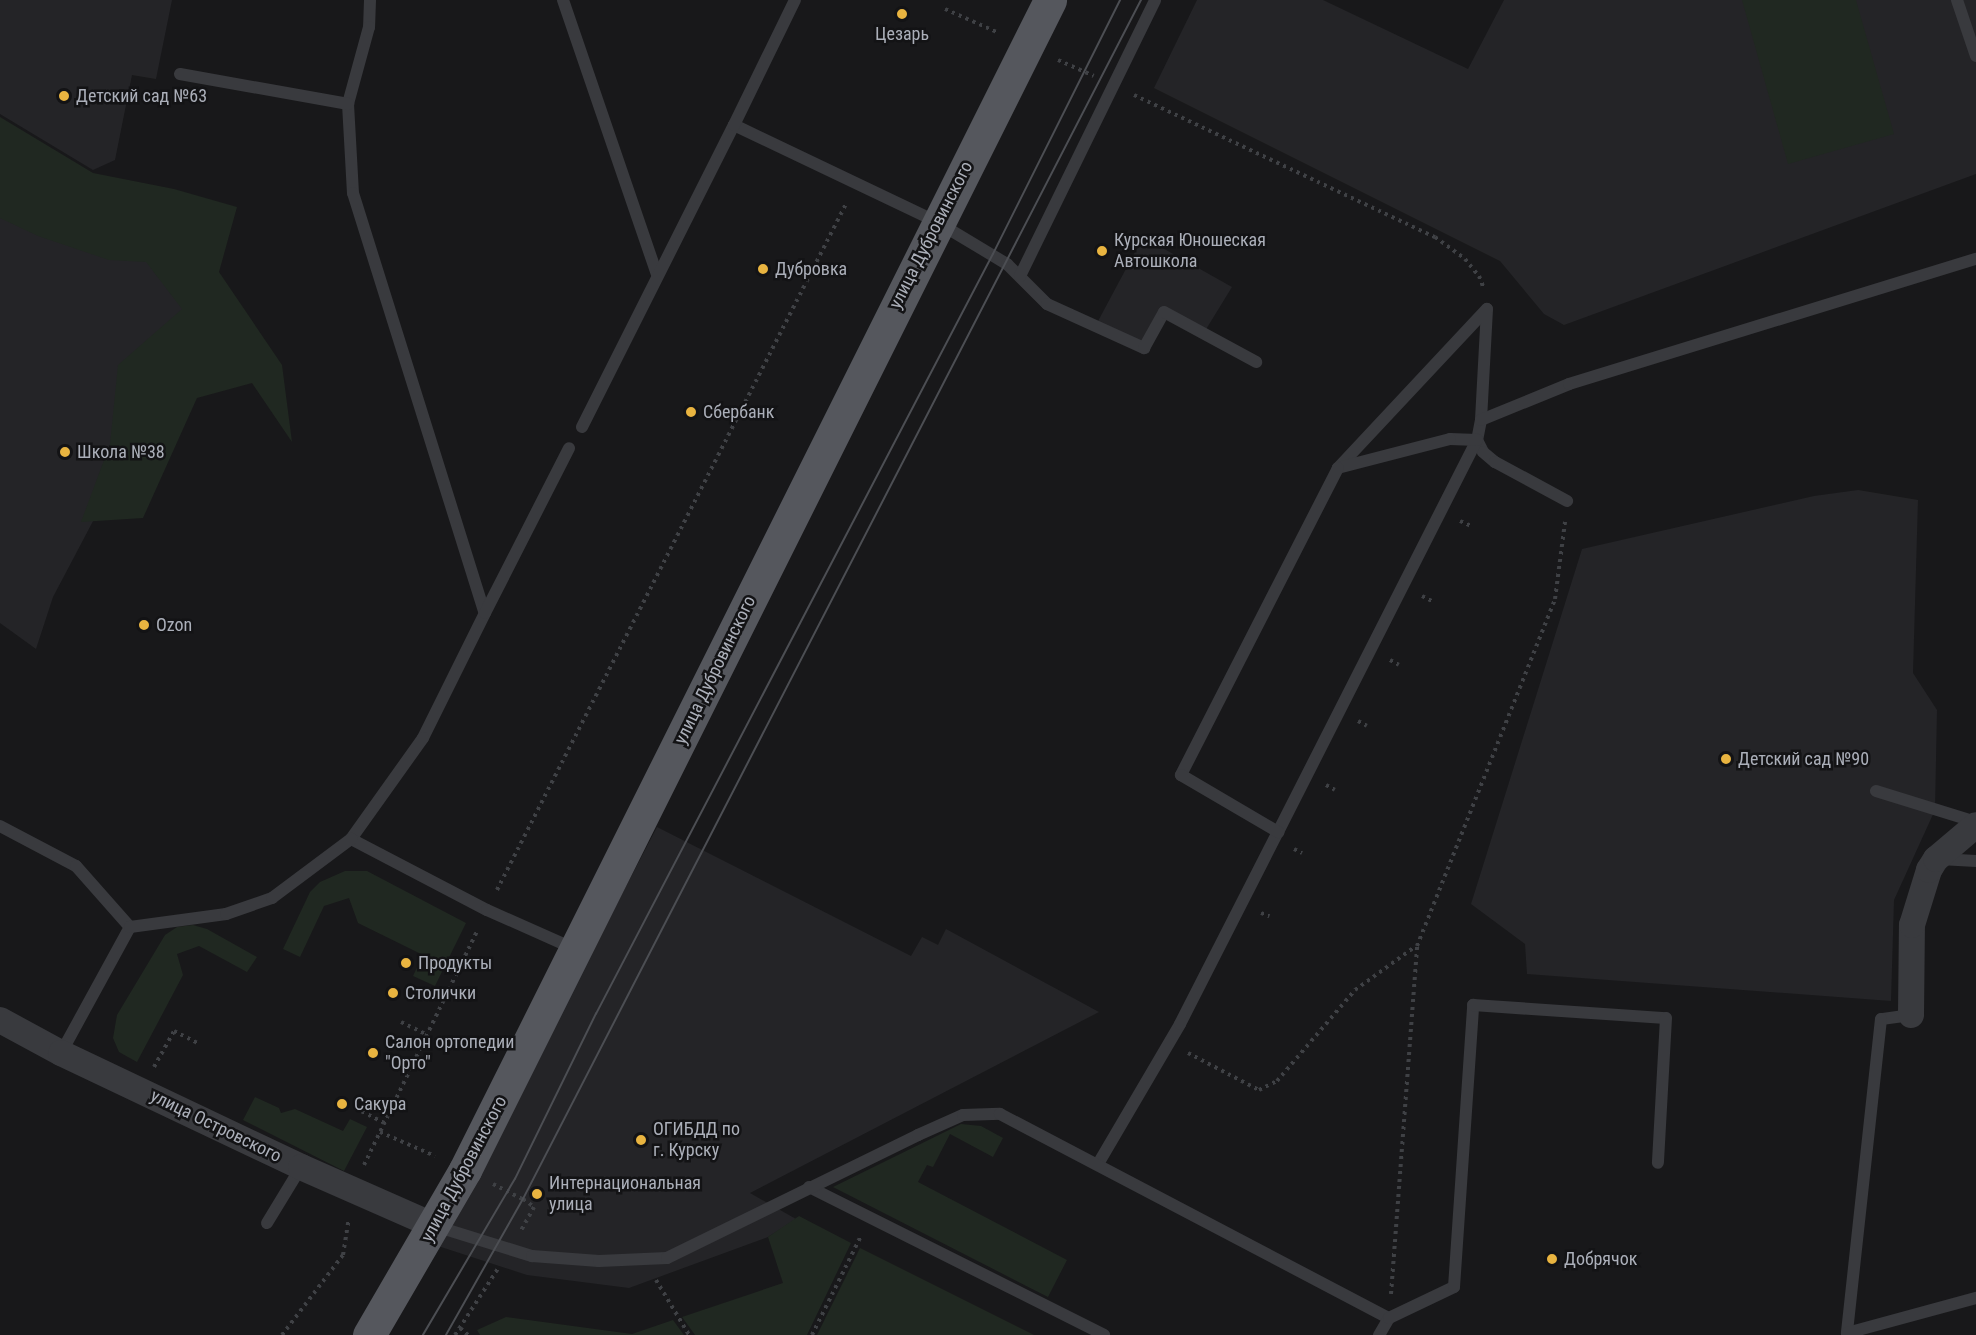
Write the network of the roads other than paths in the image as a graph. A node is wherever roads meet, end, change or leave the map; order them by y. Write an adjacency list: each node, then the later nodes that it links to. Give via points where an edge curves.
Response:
1 (370, 0): 9 (lane, via 369,27)
2 (563, 0): 13 (lane)
3 (795, 0): 10 (lane)
4 (1050, 0): 11 (main road, улица Дубровинского)
5 (1155, 0): 14 (lane)
6 (1957, 0): 7 (lane)
7 (1976, 56)
8 (180, 74): 9 (lane)
9 (348, 104): 22 (lane, via 353,193)
10 (734, 125): 11 (lane); 13 (lane)
11 (937, 222): 14 (lane, via 993,254); 31 (main road, улица Дубровинского)
12 (1976, 259): 16 (lane, via 1569,384)
13 (657, 274): 17 (lane)
14 (1020, 276): 15 (lane, via 1047,304 1144,348 1164,312)
15 (1256, 362)
16 (1481, 420): 18 (lane); 20 (lane, via 1487,309)
17 (582, 427)
18 (1477, 440): 20 (lane, via 1450,439); 21 (lane, via 1495,462); 26 (lane)
19 (569, 448): 22 (lane)
20 (1338, 468): 26 (lane, via 1181,775)
21 (1567, 501)
22 (484, 613): 27 (lane, via 423,738)
23 (1875, 791): 24 (lane)
24 (1976, 823): 28 (street)
25 (0, 826): 30 (lane, via 76,866)
26 (1278, 832): 36 (lane, via 1169,1043)
27 (351, 839): 30 (lane, via 272,898 225,914); 31 (lane, via 487,910)
28 (1936, 859): 29 (lane); 32 (street, via 1912,925)
29 (1976, 861)
30 (130, 927): 34 (lane)
31 (576, 950): 40 (main road, улица Дубровинского)
32 (1911, 1015): 41 (lane, via 1881,1019 1847,1333)
33 (0, 1020): 34 (street, улица Островского)
34 (61, 1053): 37 (street, улица Островского)
35 (1658, 1163): 42 (lane, via 1666,1018 1473,1005 1454,1287)
36 (1098, 1164): 38 (lane, via 1000,1114 963,1115); 42 (lane)
37 (301, 1167): 39 (lane); 40 (street, улица Островского)
38 (809, 1187): 40 (lane, via 667,1258 599,1261 532,1256); 44 (lane)
39 (267, 1223)
40 (435, 1226): 43 (main road, улица Дубровинского)
41 (1976, 1298)
42 (1389, 1318): 45 (lane)
43 (369, 1335)
44 (1104, 1335)
45 (1379, 1335)

